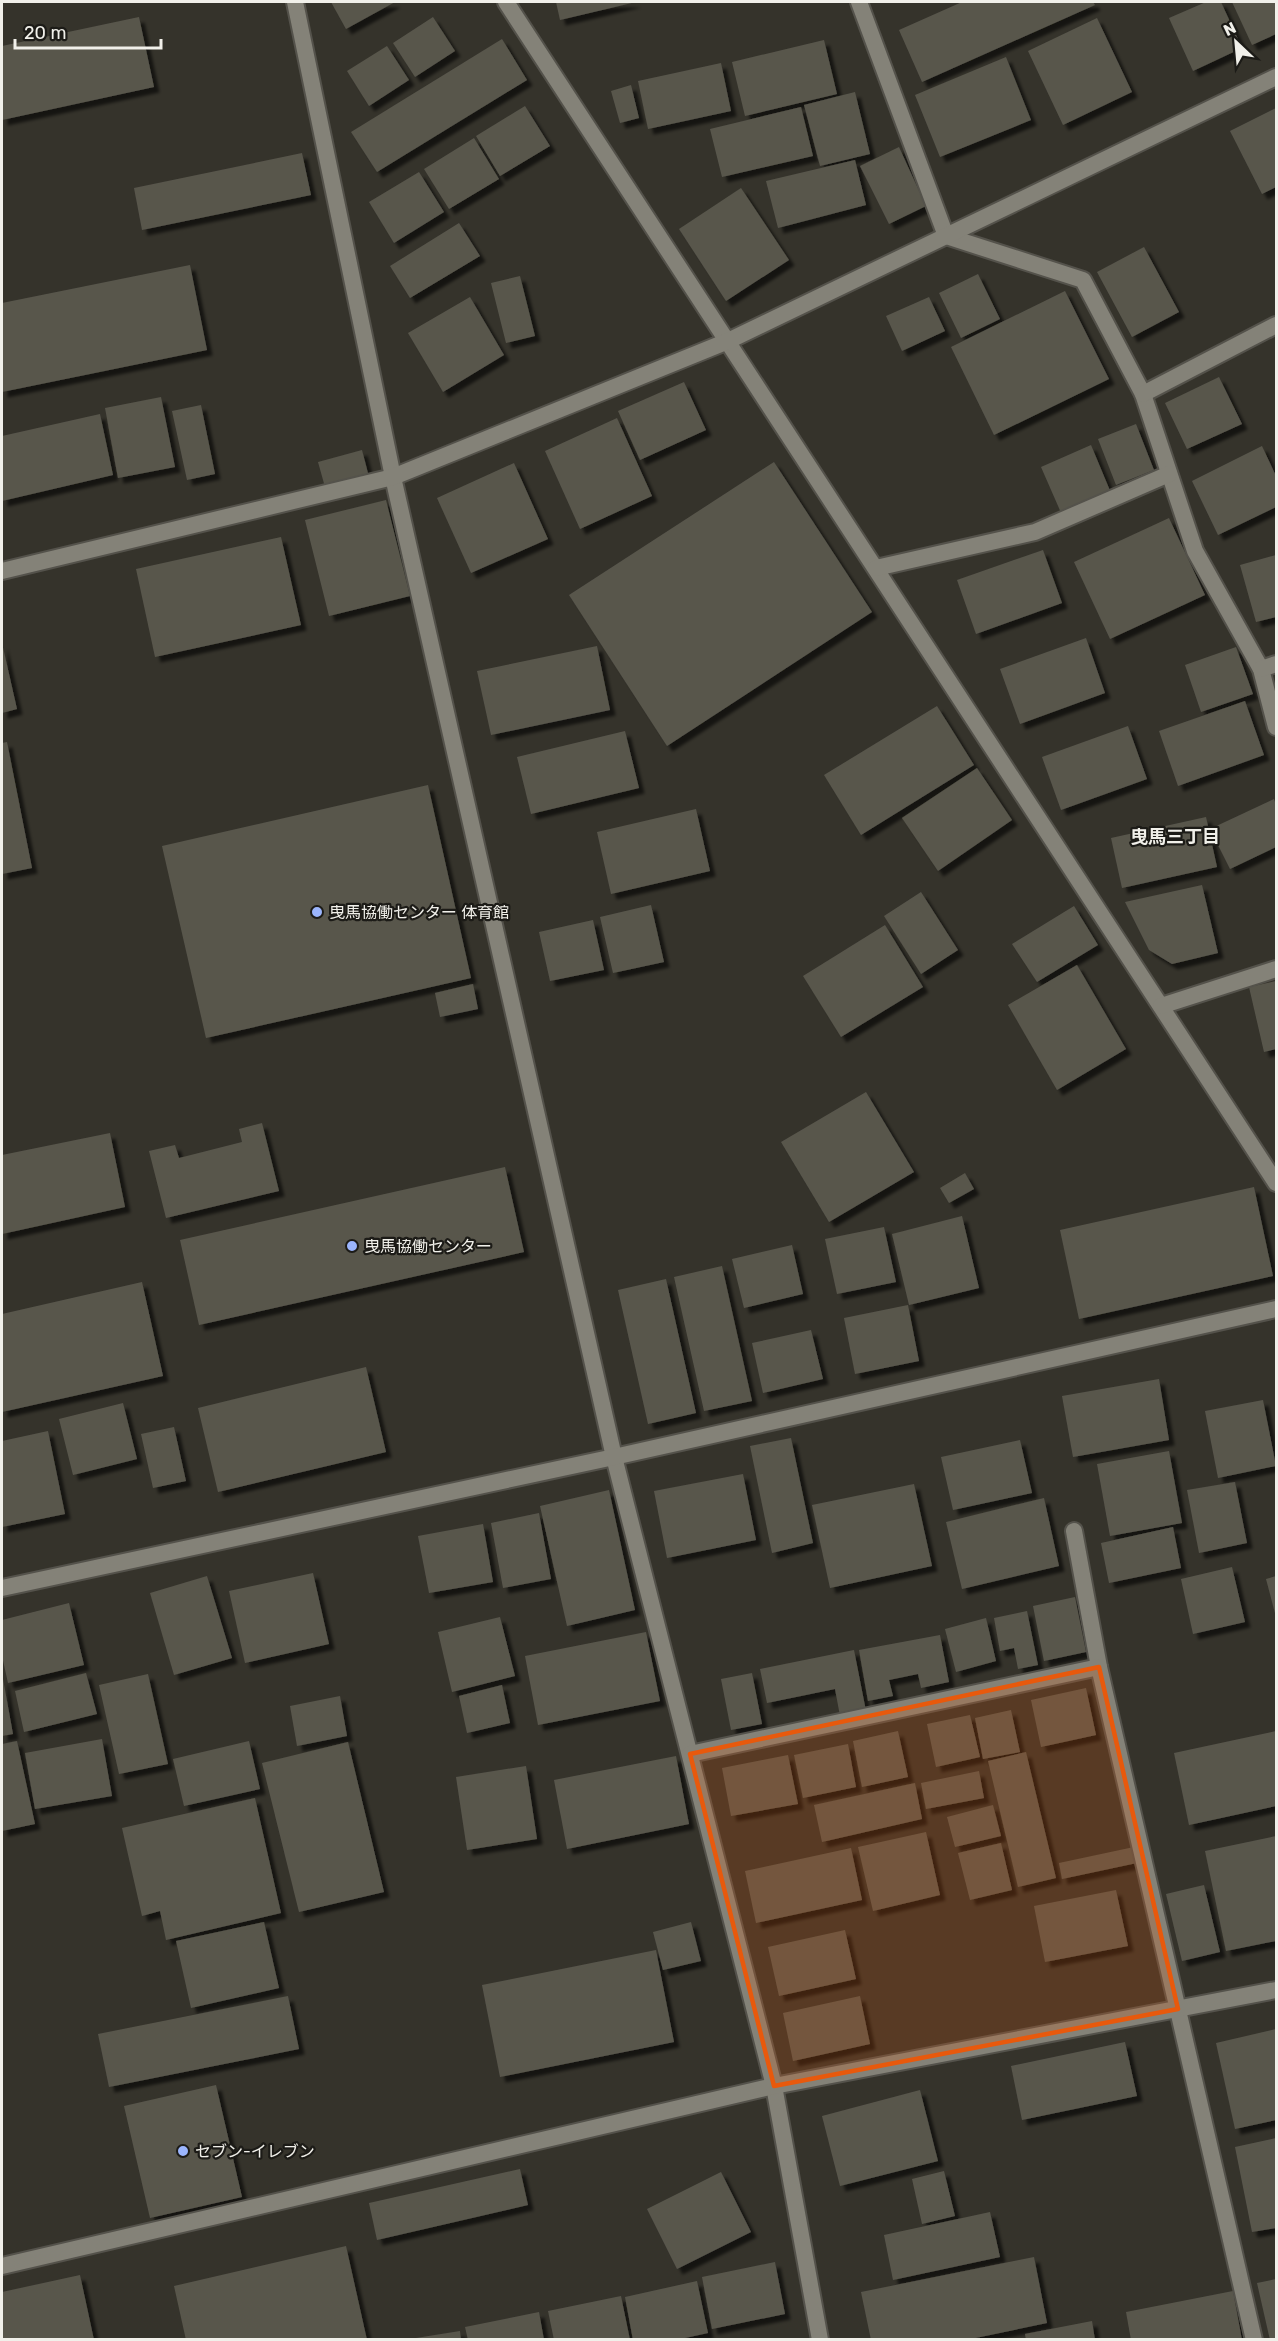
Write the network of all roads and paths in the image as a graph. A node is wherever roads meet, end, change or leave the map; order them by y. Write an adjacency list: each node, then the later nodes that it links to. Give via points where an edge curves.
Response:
1 (295, 2): 10 (street)
2 (506, 2): 7 (street)
3 (859, 2): 5 (street)
4 (1276, 77): 5 (street)
5 (946, 236): 7 (street); 8 (street, via 1083,280)
6 (1276, 326): 8 (street)
7 (728, 341): 10 (street); 11 (street)
8 (1143, 394): 9 (street)
9 (1169, 474): 11 (street, via 1035,532); 13 (street, via 1195,551)
10 (393, 477): 12 (street); 19 (street)
11 (876, 568): 16 (street)
12 (2, 571)
13 (1269, 666): 14 (street)
14 (1276, 727)
15 (1276, 969): 16 (street)
16 (1161, 1006): 17 (street)
17 (1276, 1183)
18 (1276, 1309): 19 (street)
19 (614, 1457): 21 (street); 23 (street)
20 (1074, 1531): 22 (street)
21 (2, 1588)
22 (1099, 1666): 23 (street); 25 (street)
23 (690, 1754): 26 (street)
24 (1276, 1990): 25 (street)
25 (1178, 2009): 26 (street); 29 (street)
26 (774, 2086): 27 (street); 28 (street)
27 (2, 2266)
28 (820, 2340)
29 (1254, 2340)

